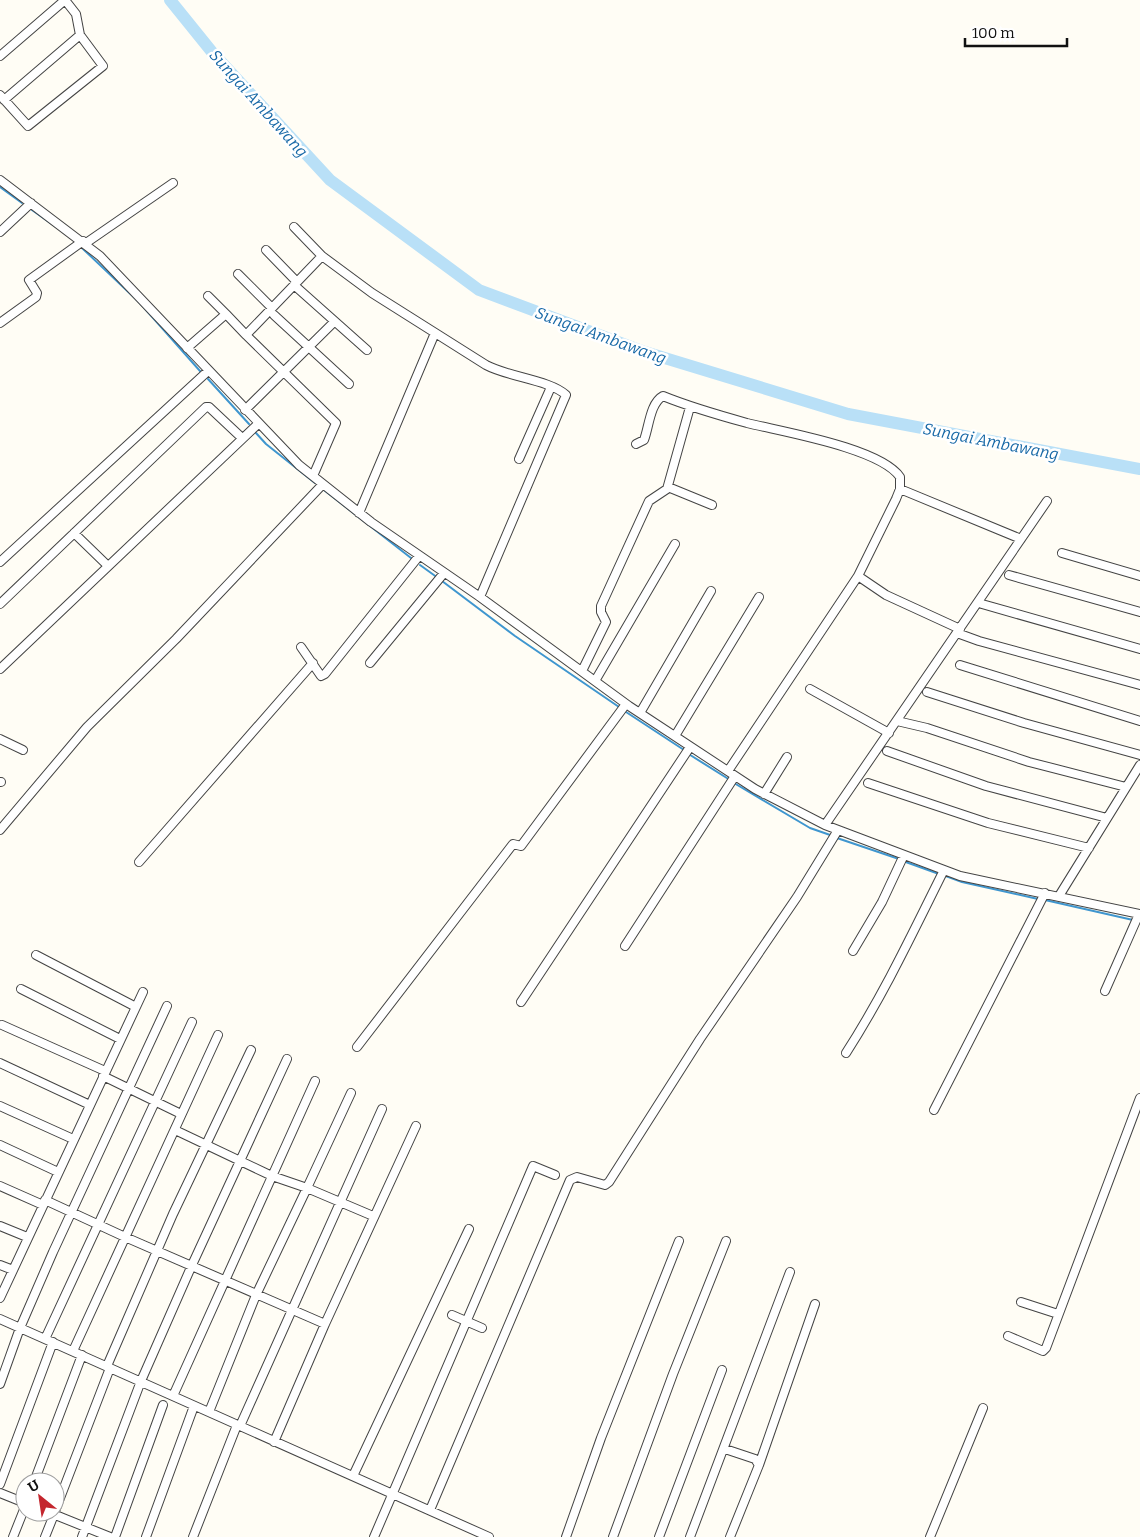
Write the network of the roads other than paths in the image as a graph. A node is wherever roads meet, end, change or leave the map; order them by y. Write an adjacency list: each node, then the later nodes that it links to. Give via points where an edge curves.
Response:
1 (65, 0): 2 (street, via 76,14); 3 (street)
2 (80, 35): 4 (street); 4 (street, via 103,66 30,125 24,124)
3 (0, 56)
4 (2, 98)
5 (0, 180): 7 (street)
6 (173, 183): 10 (street)
7 (31, 203): 9 (street); 10 (street)
8 (294, 227): 12 (street)
9 (0, 232)
10 (84, 242): 19 (street, via 30,280 36,297); 22 (street)
11 (266, 250): 14 (street)
12 (325, 259): 14 (street); 20 (street)
13 (238, 274): 16 (street)
14 (295, 284): 16 (street); 18 (street)
15 (208, 296): 17 (street)
16 (273, 311): 21 (street); 23 (street)
17 (226, 314): 21 (street); 22 (street)
18 (334, 322): 23 (street); 24 (street)
19 (0, 323)
20 (435, 334): 28 (street, via 496,370); 41 (street)
21 (246, 335): 26 (street)
22 (186, 348): 25 (street)
23 (309, 348): 26 (street); 27 (street)
24 (367, 350)
25 (208, 371): 30 (street); 47 (street)
26 (284, 374): 30 (street); 35 (street, via 336,423)
27 (349, 384)
28 (551, 387): 34 (street); 54 (street, via 566,395)
29 (690, 407): 33 (street, via 663,396 660,398 644,440); 37 (street); 38 (street, via 851,449 893,469 900,477)
30 (245, 410): 31 (street)
31 (258, 424): 32 (street); 35 (street)
32 (242, 438): 42 (street, via 206,407); 48 (street)
33 (636, 444)
34 (519, 459)
35 (313, 476): 36 (street)
36 (323, 484): 41 (street); 91 (street, via 176,639 87,727)
37 (668, 487): 40 (street); 66 (street, via 649,501 601,606 600,612 606,622)
38 (900, 489): 43 (street); 50 (street)
39 (1047, 501): 43 (street)
40 (712, 505)
41 (360, 513): 46 (street)
42 (74, 533): 48 (street); 56 (street)
43 (1021, 539): 59 (street)
44 (675, 544): 67 (street)
45 (1062, 553): 52 (street)
46 (419, 556): 49 (street); 62 (street, via 325,674 321,676)
47 (0, 562)
48 (108, 566): 65 (street)
49 (444, 573): 54 (street); 63 (street)
50 (858, 576): 59 (street, via 886,595); 84 (street)
51 (1009, 576): 58 (street)
52 (1140, 576)
53 (711, 591): 72 (street)
54 (480, 597): 66 (street)
55 (759, 597): 76 (street)
56 (0, 604)
57 (982, 604): 61 (street)
58 (1140, 612)
59 (958, 631): 68 (street, via 979,641); 73 (street)
60 (301, 647): 62 (street)
61 (1140, 649)
62 (313, 663): 95 (street)
63 (370, 663)
64 (960, 665): 74 (street)
65 (0, 669)
66 (582, 671): 67 (street)
67 (595, 681): 71 (street)
68 (1140, 685)
69 (810, 689): 75 (street)
70 (927, 692): 81 (street)
71 (626, 704): 72 (street); 113 (street, via 521,846 513,844)
72 (640, 713): 76 (street)
73 (897, 721): 75 (street); 87 (street, via 928,728 1029,762)
74 (1140, 721)
75 (889, 733): 90 (street)
76 (675, 736): 78 (street)
77 (0, 738): 79 (street)
78 (690, 747): 84 (street); 106 (street)
79 (23, 750)
80 (887, 751): 89 (street, via 986,786)
81 (1140, 755)
82 (787, 757): 88 (street)
83 (1140, 765): 87 (street)
84 (728, 771): 85 (street)
85 (735, 776): 88 (street); 100 (street)
86 (868, 783): 93 (street, via 988,823)
87 (1126, 787): 89 (street)
88 (764, 794): 90 (street)
89 (1107, 818): 93 (street)
90 (825, 825): 92 (street)
91 (0, 830)
92 (838, 830): 94 (street); 194 (street, via 609,1182 606,1185 577,1177 570,1180)
93 (1089, 848): 98 (street)
94 (904, 855): 96 (street); 101 (street, via 882,902)
95 (139, 862)
96 (944, 870): 97 (street); 115 (street, via 868,1020)
97 (1045, 893): 98 (street); 127 (street)
98 (1059, 896): 99 (street)
99 (1139, 914): 104 (street)
100 (625, 946)
101 (853, 951)
102 (36, 955): 108 (street)
103 (21, 990): 112 (street)
104 (1105, 991)
105 (143, 992): 108 (street)
106 (522, 1002)
107 (167, 1006): 120 (street)
108 (136, 1007): 112 (street)
109 (192, 1022): 123 (street)
110 (2, 1025): 118 (street)
111 (218, 1035): 128 (street)
112 (120, 1039): 118 (street)
113 (357, 1047)
114 (250, 1050): 132 (street)
115 (846, 1053)
116 (287, 1059): 134 (street)
117 (0, 1063): 124 (street)
118 (104, 1074): 120 (street); 124 (street)
119 (315, 1081): 137 (street)
120 (128, 1088): 123 (street); 142 (street)
121 (351, 1093): 139 (street)
122 (1140, 1098): 162 (street)
123 (154, 1102): 128 (street); 144 (street)
124 (90, 1105): 131 (street)
125 (0, 1106): 131 (street)
126 (382, 1109): 140 (street)
127 (934, 1110)
128 (181, 1114): 130 (street)
129 (416, 1126): 143 (street)
130 (175, 1130): 132 (street); 148 (street)
131 (73, 1139): 135 (street)
132 (207, 1144): 134 (street); 151 (street)
133 (0, 1145): 135 (street)
134 (239, 1160): 137 (street); 153 (street)
135 (58, 1172): 141 (street)
136 (555, 1175): 165 (street, via 533,1166)
137 (272, 1176): 139 (street); 156 (street)
138 (0, 1186): 141 (street)
139 (306, 1188): 140 (street); 157 (street)
140 (341, 1201): 143 (street); 161 (street)
141 (44, 1202): 142 (street); 147 (street)
142 (71, 1212): 144 (street); 167 (street)
143 (373, 1216): 166 (street)
144 (97, 1224): 148 (street); 170 (street)
145 (0, 1226): 147 (street)
146 (469, 1230): 188 (street)
147 (27, 1237): 154 (street)
148 (125, 1237): 151 (street); 172 (street)
149 (679, 1241): 209 (street, via 601,1438)
150 (726, 1241): 210 (street)
151 (157, 1251): 153 (street); 174 (street)
152 (0, 1265): 154 (street)
153 (192, 1265): 156 (street); 176 (street)
154 (13, 1270): 158 (street)
155 (790, 1272): 185 (street)
156 (224, 1280): 157 (street); 178 (street)
157 (256, 1295): 161 (street); 182 (street)
158 (0, 1298)
159 (1021, 1302): 162 (street)
160 (815, 1304): 186 (street)
161 (292, 1310): 166 (street); 183 (street)
162 (1058, 1314): 169 (street, via 1044,1350)
163 (452, 1315): 165 (street)
164 (0, 1319): 167 (street)
165 (466, 1322): 168 (street); 192 (street)
166 (325, 1324): 184 (street)
167 (20, 1328): 170 (street); 177 (street)
168 (482, 1328)
169 (1008, 1336)
170 (45, 1339): 171 (street)
171 (53, 1342): 172 (street); 190 (street)
172 (73, 1351): 173 (street)
173 (82, 1355): 174 (street); 187 (street)
174 (108, 1367): 176 (street); 189 (street)
175 (722, 1370): 211 (street)
176 (141, 1382): 178 (street); 198 (street)
177 (0, 1384)
178 (173, 1396): 180 (street)
179 (163, 1405): 204 (street)
180 (194, 1406): 182 (street); 205 (street)
181 (983, 1408): 214 (street)
182 (209, 1412): 183 (street)
183 (239, 1425): 184 (street); 206 (street)
184 (274, 1442): 188 (street)
185 (725, 1448): 186 (street, via 755,1459); 212 (street)
186 (759, 1465): 213 (street)
187 (38, 1472)
188 (354, 1476): 192 (street)
189 (65, 1480)
190 (0, 1484)
191 (0, 1493): 193 (street)
192 (392, 1494): 194 (street); 207 (street)
193 (15, 1499)
194 (430, 1510): 199 (street)
195 (65, 1518): 198 (street)
196 (19, 1522): 200 (street)
197 (50, 1522): 201 (street)
198 (86, 1528): 202 (street); 203 (street)
199 (477, 1534): 208 (street)
200 (13, 1537)
201 (45, 1537)
202 (82, 1537)
203 (110, 1537)
204 (115, 1537)
205 (146, 1537)
206 (193, 1537)
207 (374, 1537)
208 (488, 1537)
209 (566, 1537)
210 (613, 1537)
211 (659, 1537)
212 (690, 1537)
213 (730, 1537)
214 (930, 1537)

